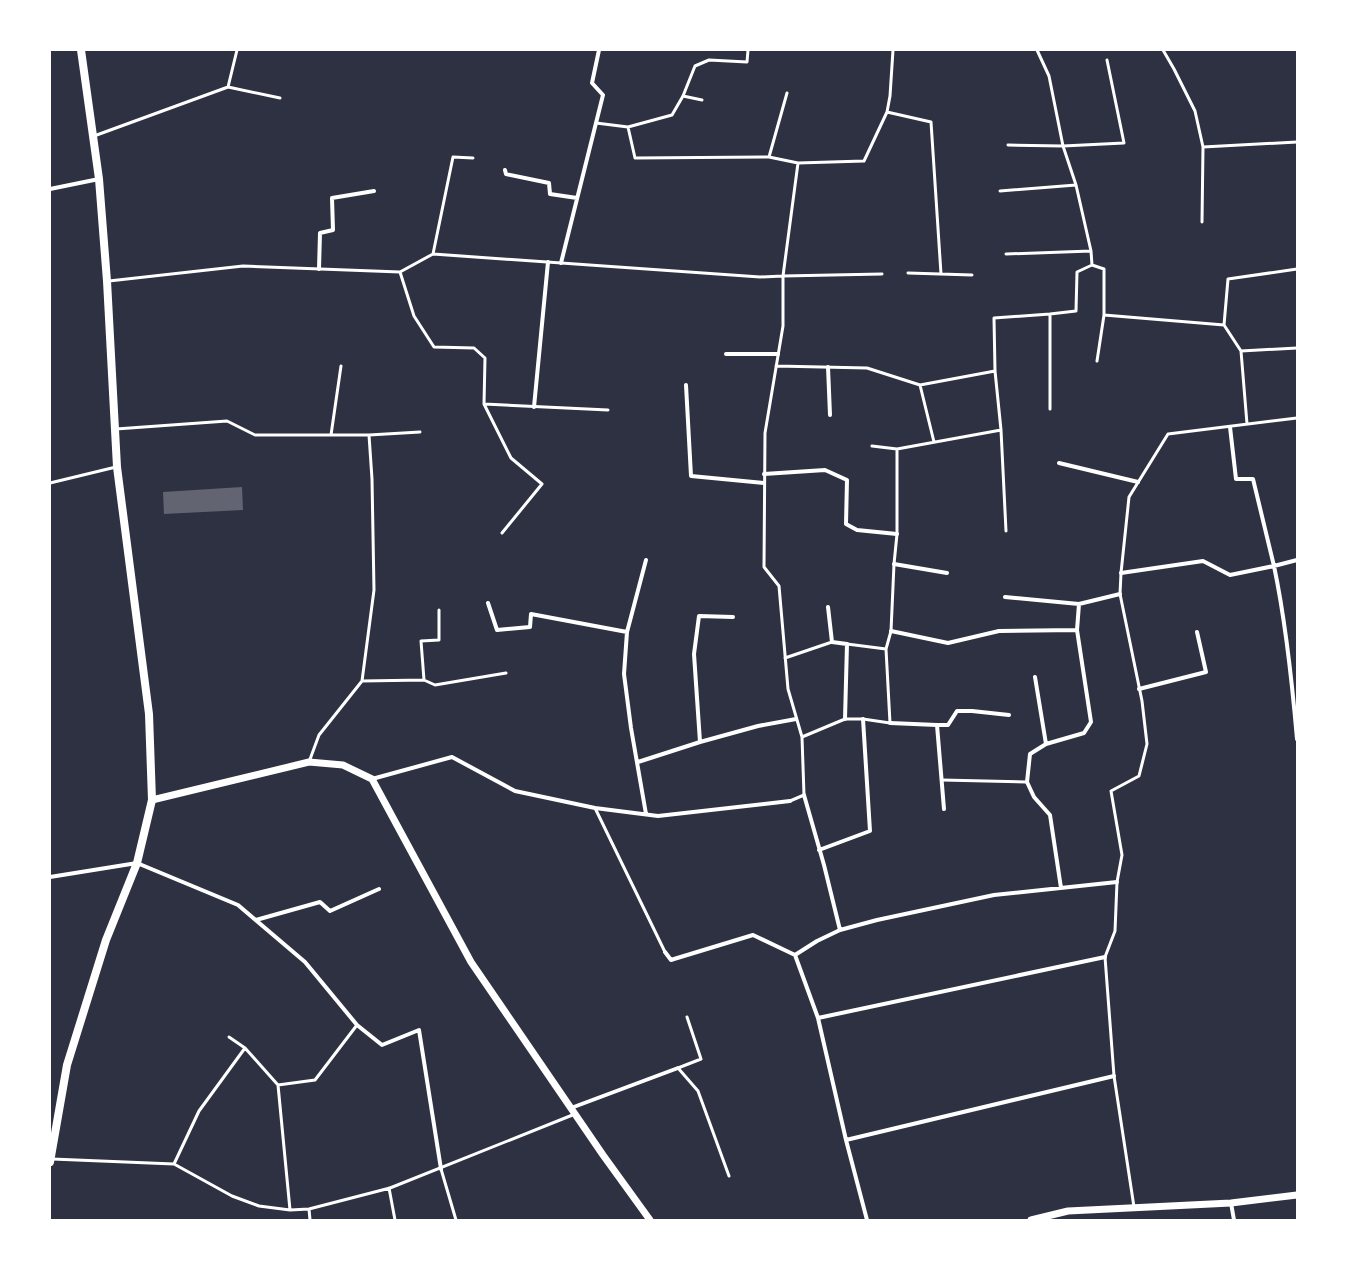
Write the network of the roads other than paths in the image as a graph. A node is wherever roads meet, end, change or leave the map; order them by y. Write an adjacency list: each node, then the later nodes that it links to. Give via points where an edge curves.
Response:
1 (81, 50): 17 (main road)
2 (237, 50): 9 (lane)
3 (599, 50): 15 (street, via 592,82 603,95)
4 (748, 50): 11 (lane, via 747,62 709,60 695,66)
5 (893, 50): 14 (lane)
6 (1037, 50): 20 (lane, via 1049,76)
7 (1163, 50): 21 (lane, via 1195,111)
8 (1107, 60): 20 (lane, via 1124,143)
9 (228, 87): 12 (lane); 17 (lane)
10 (786, 93): 22 (lane)
11 (683, 96): 13 (lane); 16 (lane, via 672,115)
12 (280, 98)
13 (702, 100)
14 (887, 112): 24 (lane, via 864,161); 44 (lane, via 931,122)
15 (596, 123): 16 (lane); 31 (street)
16 (628, 126): 22 (lane, via 635,158)
17 (93, 136): 26 (main road)
18 (1297, 142): 21 (lane)
19 (1008, 145): 20 (lane)
20 (1063, 146): 27 (lane)
21 (1202, 147): 32 (lane)
22 (769, 157): 24 (lane)
23 (473, 158): 34 (lane, via 453,157)
24 (798, 163): 46 (lane)
25 (505, 170): 31 (street, via 506,174 549,183 550,194)
26 (99, 179): 28 (street); 47 (main road)
27 (1076, 185): 30 (lane); 33 (lane)
28 (50, 189)
29 (374, 191): 39 (street, via 332,198 332,230 320,233)
30 (1000, 191)
31 (577, 198): 37 (street)
32 (1202, 222)
33 (1091, 251): 35 (lane); 38 (lane)
34 (433, 254): 36 (lane); 41 (lane)
35 (1006, 254)
36 (548, 262): 37 (lane); 63 (street)
37 (561, 263): 46 (lane, via 760,277)
38 (1092, 265): 48 (lane, via 1077,272 1076,311); 49 (lane, via 1104,269)
39 (319, 268): 41 (lane); 47 (lane, via 242,266)
40 (1297, 269): 50 (lane, via 1228,279)
41 (400, 272): 62 (lane, via 414,316 434,347 474,348 485,358)
42 (908, 273): 44 (lane)
43 (882, 274): 46 (lane)
44 (941, 274): 45 (lane)
45 (972, 275)
46 (783, 276): 54 (lane, via 782,326)
47 (107, 281): 70 (main road)
48 (1050, 314): 59 (lane, via 994,318); 64 (lane)
49 (1104, 315): 50 (lane); 55 (lane)
50 (1224, 325): 52 (lane)
51 (1297, 348): 52 (lane)
52 (1241, 351): 68 (lane)
53 (726, 354): 54 (street)
54 (778, 354): 57 (lane)
55 (1097, 361)
56 (341, 366): 73 (lane)
57 (776, 366): 58 (lane); 80 (lane, via 765,433)
58 (828, 367): 61 (lane, via 868,368); 66 (street)
59 (995, 371): 61 (lane); 71 (lane)
60 (686, 385): 83 (street, via 691,476)
61 (920, 385): 75 (lane)
62 (484, 404): 63 (lane); 85 (lane, via 511,458 542,484)
63 (534, 407): 65 (lane)
64 (1050, 409)
65 (608, 410)
66 (830, 415)
67 (1297, 418): 68 (lane)
68 (1247, 424): 69 (lane)
69 (1230, 427): 81 (lane, via 1168,434); 90 (street, via 1236,479 1253,479)
70 (115, 430): 73 (lane, via 228,421 255,435); 79 (main road)
71 (1001, 430): 75 (lane); 84 (lane)
72 (420, 432): 74 (lane)
73 (331, 435): 74 (lane)
74 (369, 435): 110 (lane, via 374,590)
75 (934, 442): 77 (lane)
76 (872, 446): 77 (lane)
77 (897, 449): 86 (lane)
78 (1059, 463): 81 (street)
79 (117, 467): 82 (lane); 129 (main road, via 149,714)
80 (764, 474): 83 (lane); 86 (street, via 825,470 832,473 846,480 846,524 857,530)
81 (1138, 482): 92 (lane, via 1129,497)
82 (50, 483)
83 (764, 483): 107 (lane, via 764,567 778,586)
84 (1006, 531)
85 (502, 533)
86 (897, 534): 89 (lane)
87 (646, 560): 102 (street)
88 (1297, 560): 90 (street)
89 (894, 564): 91 (street); 101 (lane)
90 (1274, 566): 92 (street, via 1230,575 1203,561); 120 (street, via 1281,597)
91 (947, 573)
92 (1121, 573): 93 (lane)
93 (1120, 594): 96 (street); 112 (lane)
94 (1005, 597): 96 (street)
95 (488, 603): 102 (street, via 496,630 530,627 531,614)
96 (1079, 604): 100 (street)
97 (828, 606): 104 (street)
98 (439, 610): 111 (lane, via 439,640 421,641)
99 (733, 617): 121 (street, via 699,616 694,654)
100 (1077, 630): 101 (street, via 999,631 948,643); 122 (street, via 1091,722 1084,733)
101 (891, 631): 106 (lane)
102 (628, 632): 124 (street, via 624,674)
103 (1197, 632): 112 (street, via 1206,672)
104 (832, 642): 105 (street); 107 (lane)
105 (847, 644): 106 (lane); 115 (street)
106 (886, 649): 117 (lane)
107 (785, 658): 114 (lane, via 788,689)
108 (506, 673): 111 (lane, via 435,685)
109 (1034, 678): 122 (street)
110 (362, 680): 111 (lane); 123 (lane, via 319,735)
111 (424, 680)
112 (1139, 689): 137 (lane, via 1147,744 1139,776 1111,791 1122,855)
113 (1009, 715): 118 (street, via 957,711 948,725)
114 (796, 719): 119 (lane); 121 (street, via 758,726)
115 (845, 719): 116 (lane); 119 (lane)
116 (863, 719): 117 (lane); 134 (street, via 870,831)
117 (890, 723): 118 (street)
118 (936, 725): 126 (street)
119 (802, 737): 128 (lane)
120 (1297, 739)
121 (700, 742): 124 (street)
122 (1046, 744): 127 (street, via 1030,754)
123 (309, 762): 125 (street, via 343,765); 129 (street)
124 (638, 762): 133 (street)
125 (372, 779): 131 (street, via 452,757 515,791); 153 (street, via 471,962)
126 (942, 780): 127 (lane); 132 (street)
127 (1027, 782): 138 (street, via 1034,797 1050,815)
128 (804, 795): 130 (lane); 134 (street)
129 (152, 800): 135 (main road)
130 (790, 801): 133 (street, via 658,816)
131 (595, 808): 133 (street); 142 (lane)
132 (944, 810)
133 (646, 814)
134 (819, 850): 141 (street)
135 (137, 863): 136 (street); 140 (street, via 238,905); 155 (main road, via 106,940 67,1064)
136 (50, 877)
137 (1117, 882): 138 (street); 144 (lane, via 1115,931)
138 (1061, 888): 141 (street, via 994,896)
139 (379, 889): 140 (street, via 330,911 320,902)
140 (256, 920): 147 (street, via 305,962)
141 (840, 930): 143 (street, via 817,941)
142 (665, 952): 143 (street, via 671,960 753,935)
143 (796, 956): 146 (street)
144 (1105, 957): 146 (street); 151 (lane)
145 (687, 1017): 150 (lane, via 701,1059)
146 (818, 1018): 154 (street)
147 (357, 1025): 152 (lane, via 316,1080); 157 (street, via 382,1045 419,1030)
148 (229, 1037): 149 (lane)
149 (245, 1048): 152 (lane); 156 (lane, via 200,1112)
150 (678, 1068): 153 (street); 158 (lane, via 698,1091)
151 (1114, 1076): 154 (street); 162 (lane)
152 (278, 1085): 164 (lane)
153 (573, 1111): 157 (lane); 168 (street)
154 (846, 1140): 169 (street)
155 (50, 1160): 156 (lane)
156 (174, 1164): 164 (lane, via 232,1196 259,1206)
157 (441, 1169): 159 (lane); 167 (lane)
158 (729, 1176)
159 (389, 1188): 163 (lane); 166 (lane)
160 (1297, 1196): 161 (street)
161 (1231, 1203): 162 (street); 171 (street)
162 (1134, 1208): 170 (street, via 1068,1211)
163 (309, 1209): 164 (lane); 165 (lane)
164 (290, 1210)
165 (310, 1220)
166 (395, 1220)
167 (456, 1220)
168 (650, 1220)
169 (867, 1220)
170 (1031, 1220)
171 (1234, 1220)

